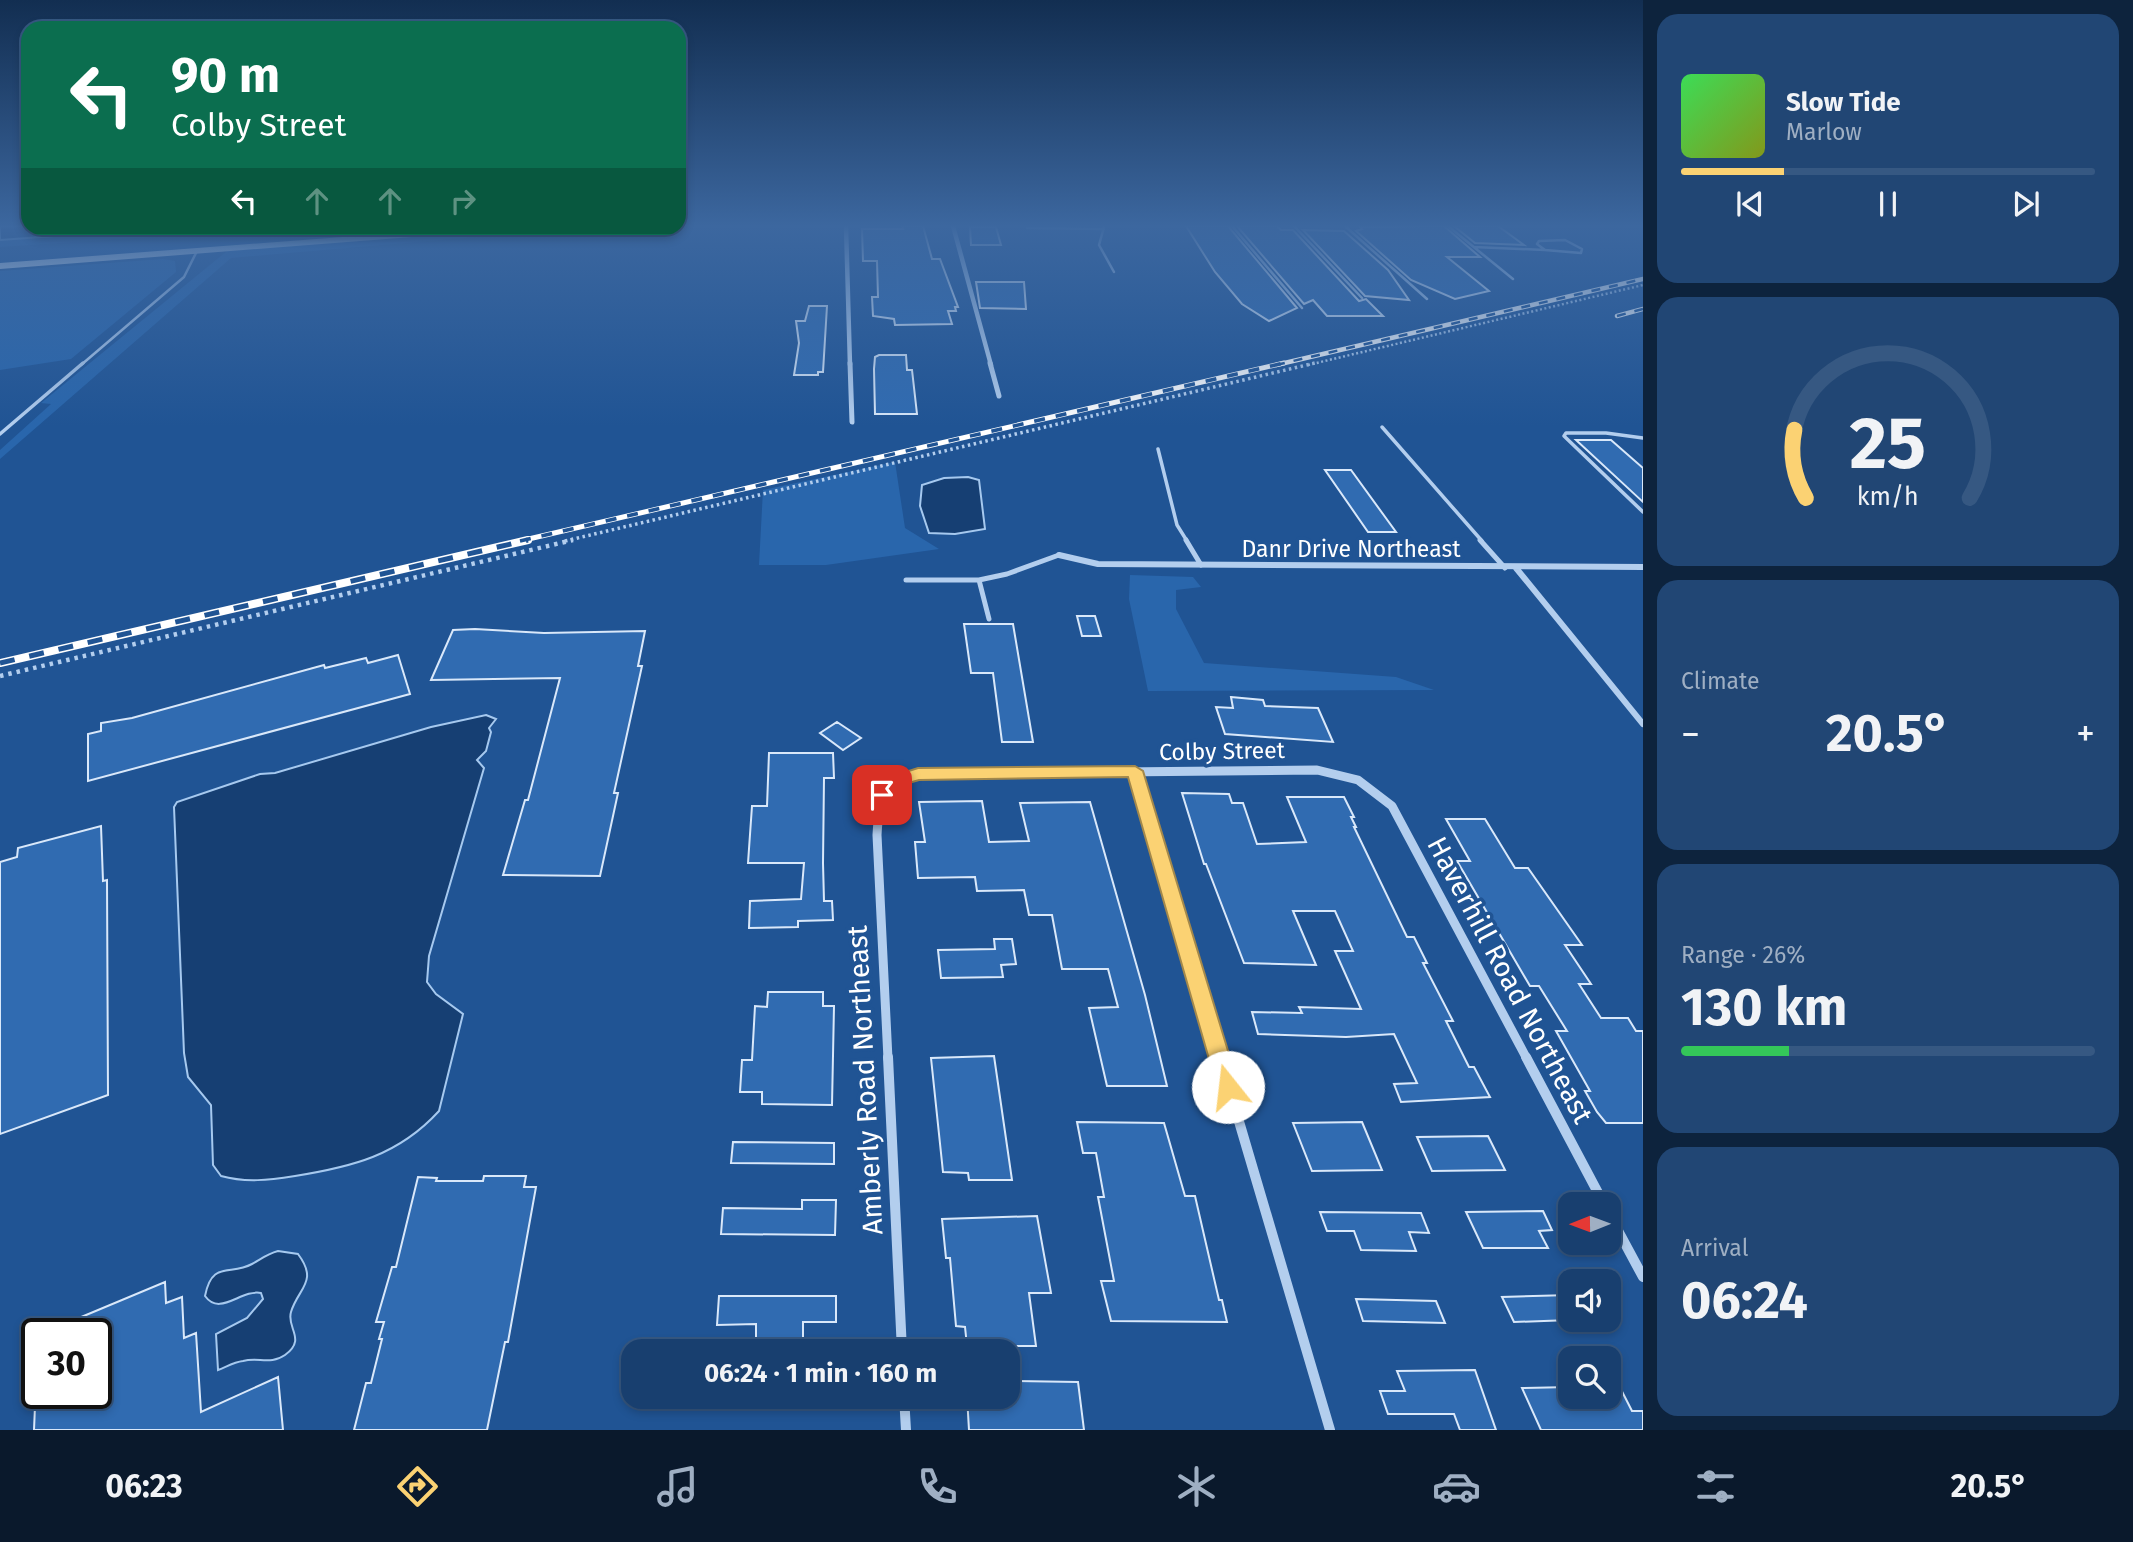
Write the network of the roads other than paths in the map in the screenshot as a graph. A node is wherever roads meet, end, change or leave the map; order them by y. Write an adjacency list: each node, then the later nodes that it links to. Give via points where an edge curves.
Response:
1 (166, 293): 13 (lane)
2 (848, 293): 11 (street)
3 (971, 293): 10 (street)
4 (1290, 293): 9 (lane)
5 (1357, 293): 7 (lane)
6 (1420, 293): 8 (lane)
7 (1362, 298)
8 (1427, 299)
9 (1303, 308)
10 (999, 396)
11 (852, 422)
12 (1382, 426): 20 (lane)
13 (0, 434)
14 (1643, 438): 16 (lane, via 1606,433 1564,436)
15 (1158, 449): 18 (lane, via 1177,525)
16 (1643, 512)
17 (1059, 555): 18 (street, Danr Drive Northeast, via 1098,564); 23 (lane)
18 (1201, 565): 20 (street, Danr Drive Northeast)
19 (1643, 567): 21 (street, Danr Drive Northeast)
20 (1504, 568): 21 (street, Danr Drive Northeast)
21 (1516, 568): 25 (street)
22 (906, 580): 23 (lane)
23 (979, 580): 24 (lane)
24 (989, 619)
25 (1643, 724)
26 (1135, 771): 27 (street, Colby Street, via 1317,769); 28 (street, Colby Street, via 918,774 896,781 882,795); 35 (street)
27 (1368, 784): 29 (street, Haverhill Road Northeast, via 1392,806)
28 (879, 806): 32 (street, Amberly Road Northeast)
29 (1598, 1192)
30 (1621, 1236): 31 (street)
31 (1643, 1277)
32 (901, 1339)
33 (905, 1409): 34 (street)
34 (906, 1430)
35 (1329, 1430)

